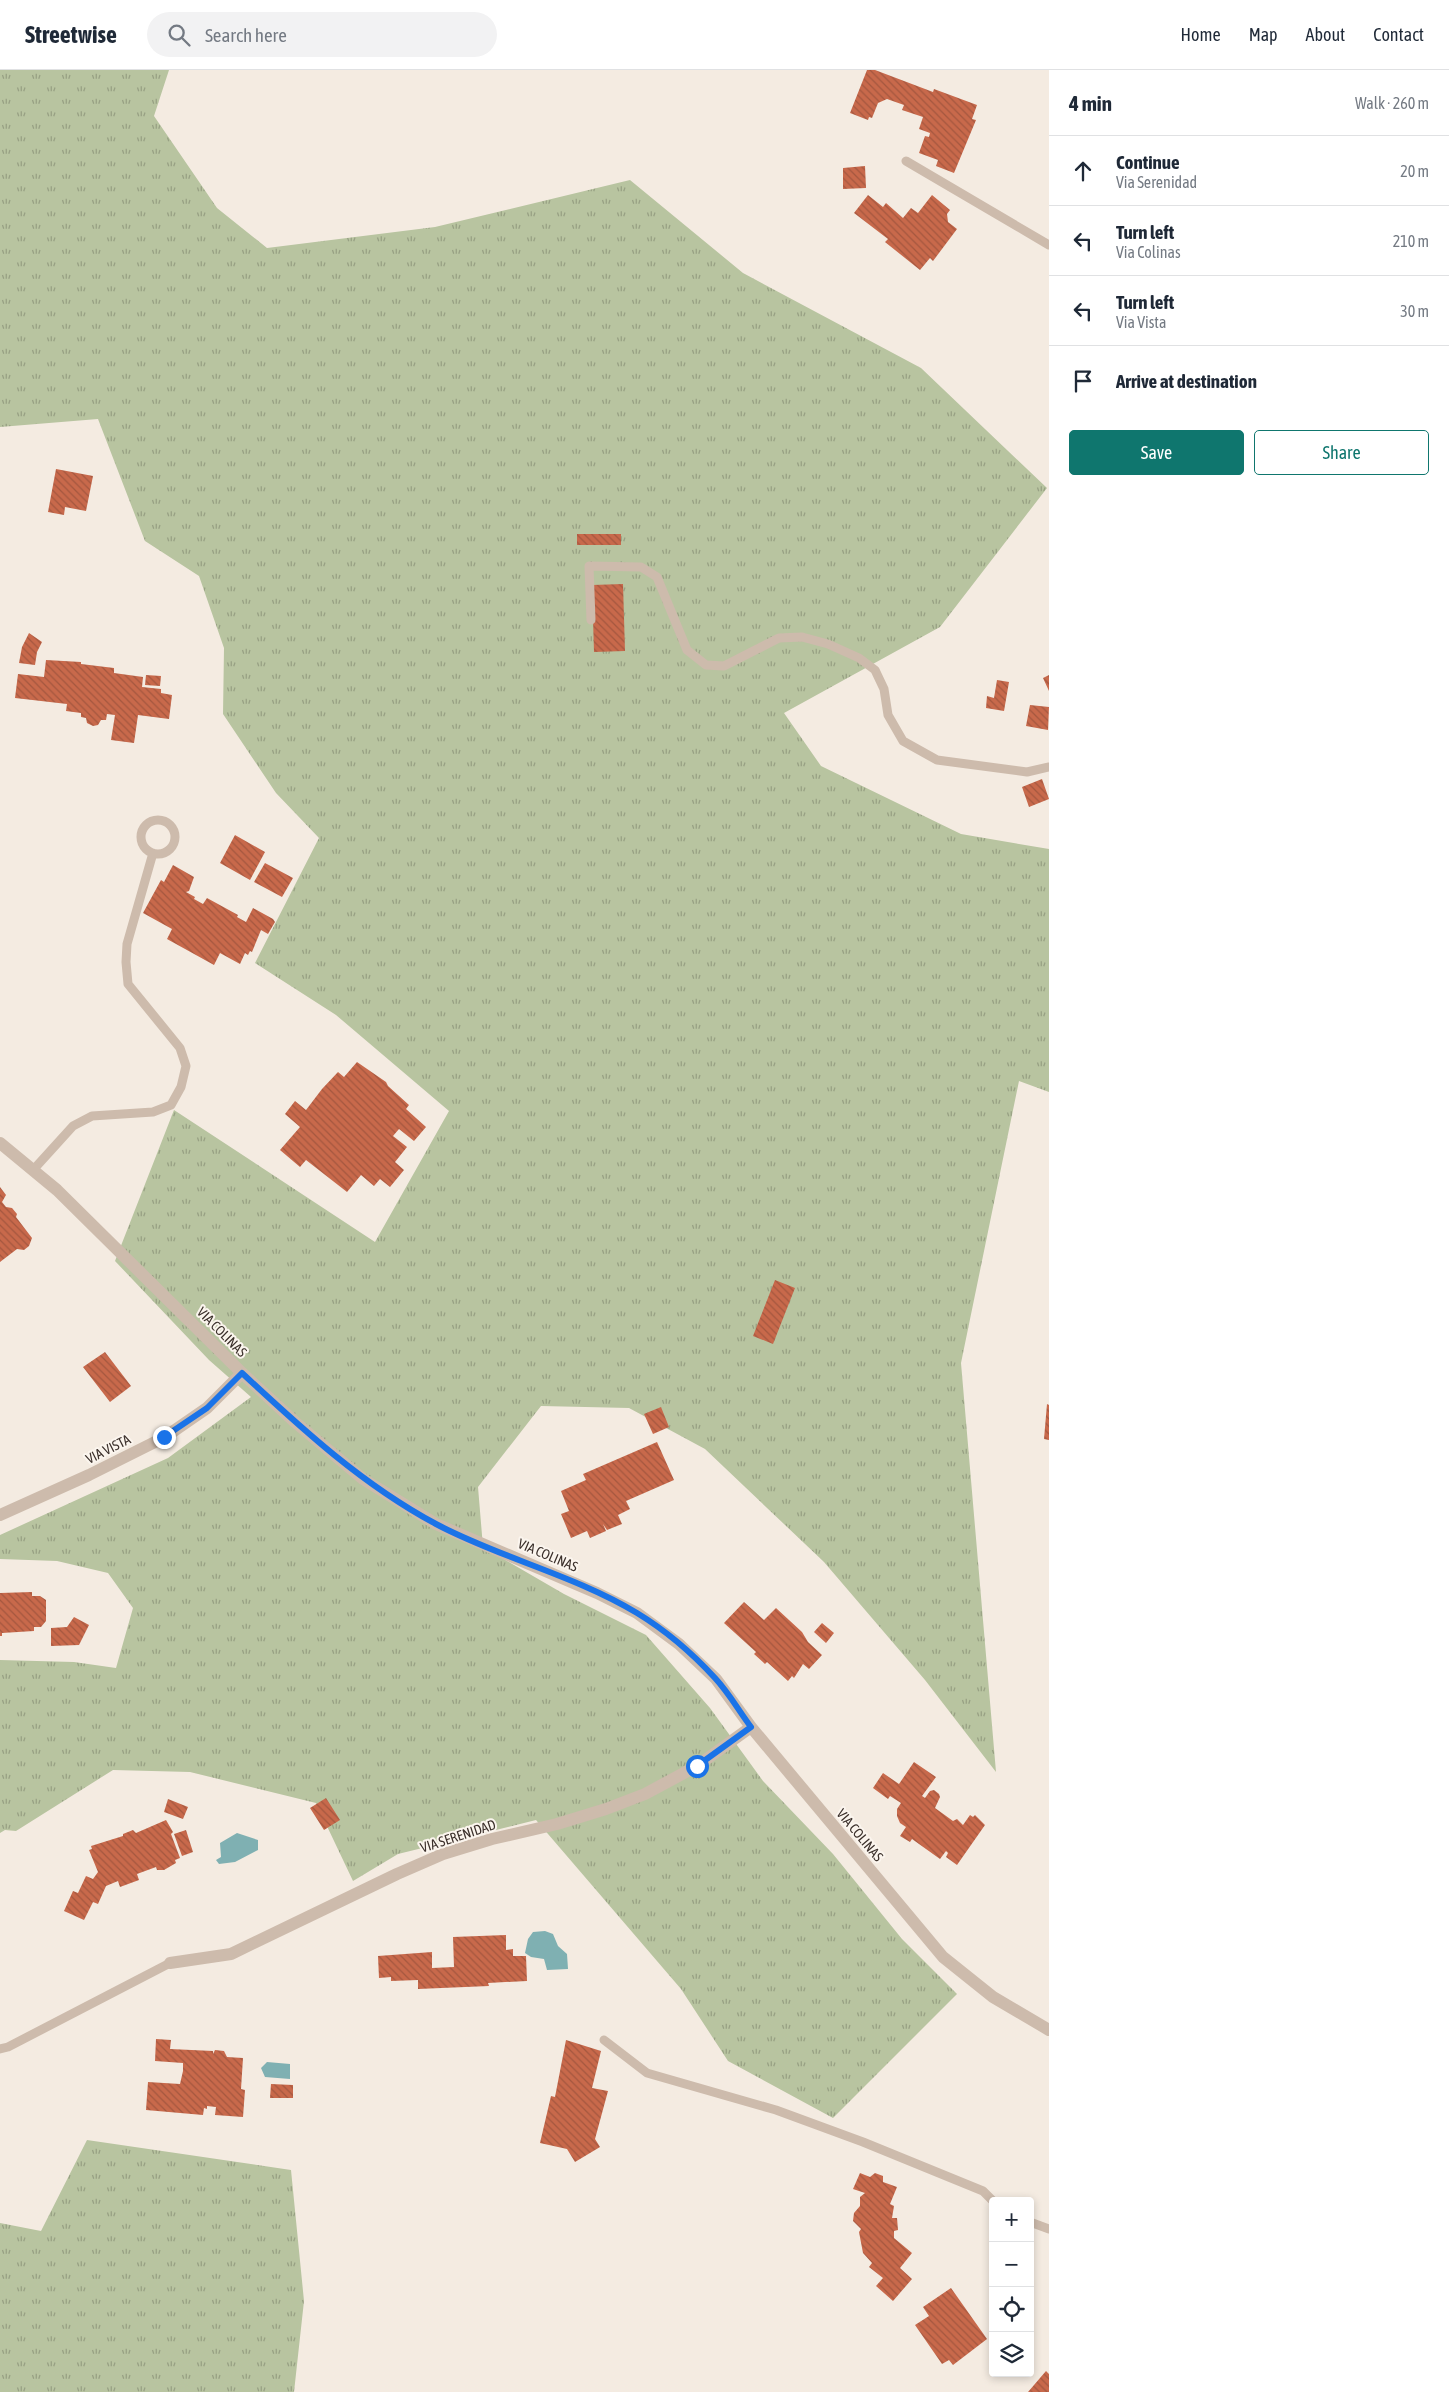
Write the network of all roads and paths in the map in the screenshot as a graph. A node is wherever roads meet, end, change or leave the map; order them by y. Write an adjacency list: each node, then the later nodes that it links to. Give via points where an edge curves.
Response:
1 (906, 161): 2 (lane)
2 (1049, 245)
3 (591, 620): 4 (lane, via 589,566 641,567 658,577 688,650 706,665 724,666 779,638 802,637 828,644 859,658 875,670 884,689 888,716 903,741 928,755 937,760 1027,772)
4 (1049, 767)
5 (153, 853): 7 (lane, via 127,944 128,984 180,1048 186,1066 181,1087 172,1105 153,1112 92,1116 73,1126)
6 (0, 1143): 7 (street, VIA COLINAS)
7 (34, 1169): 8 (street, VIA COLINAS)
8 (242, 1373): 9 (street, VIA VISTA, via 207,1408 164,1437 90,1475); 10 (street, VIA COLINAS, via 363,1479 436,1524 637,1613 679,1644 716,1679)
9 (0, 1515)
10 (751, 1727): 11 (street, VIA SERENIDAD, via 697,1766 645,1794 557,1824 441,1855 231,1954); 12 (street, VIA COLINAS, via 943,1957 993,1996)
11 (170, 1963): 14 (lane)
12 (1049, 2030)
13 (604, 2040): 15 (lane, via 648,2073 776,2110 983,2191)
14 (0, 2049)
15 (989, 2197)
16 (1034, 2223): 17 (lane)
17 (1049, 2229)

